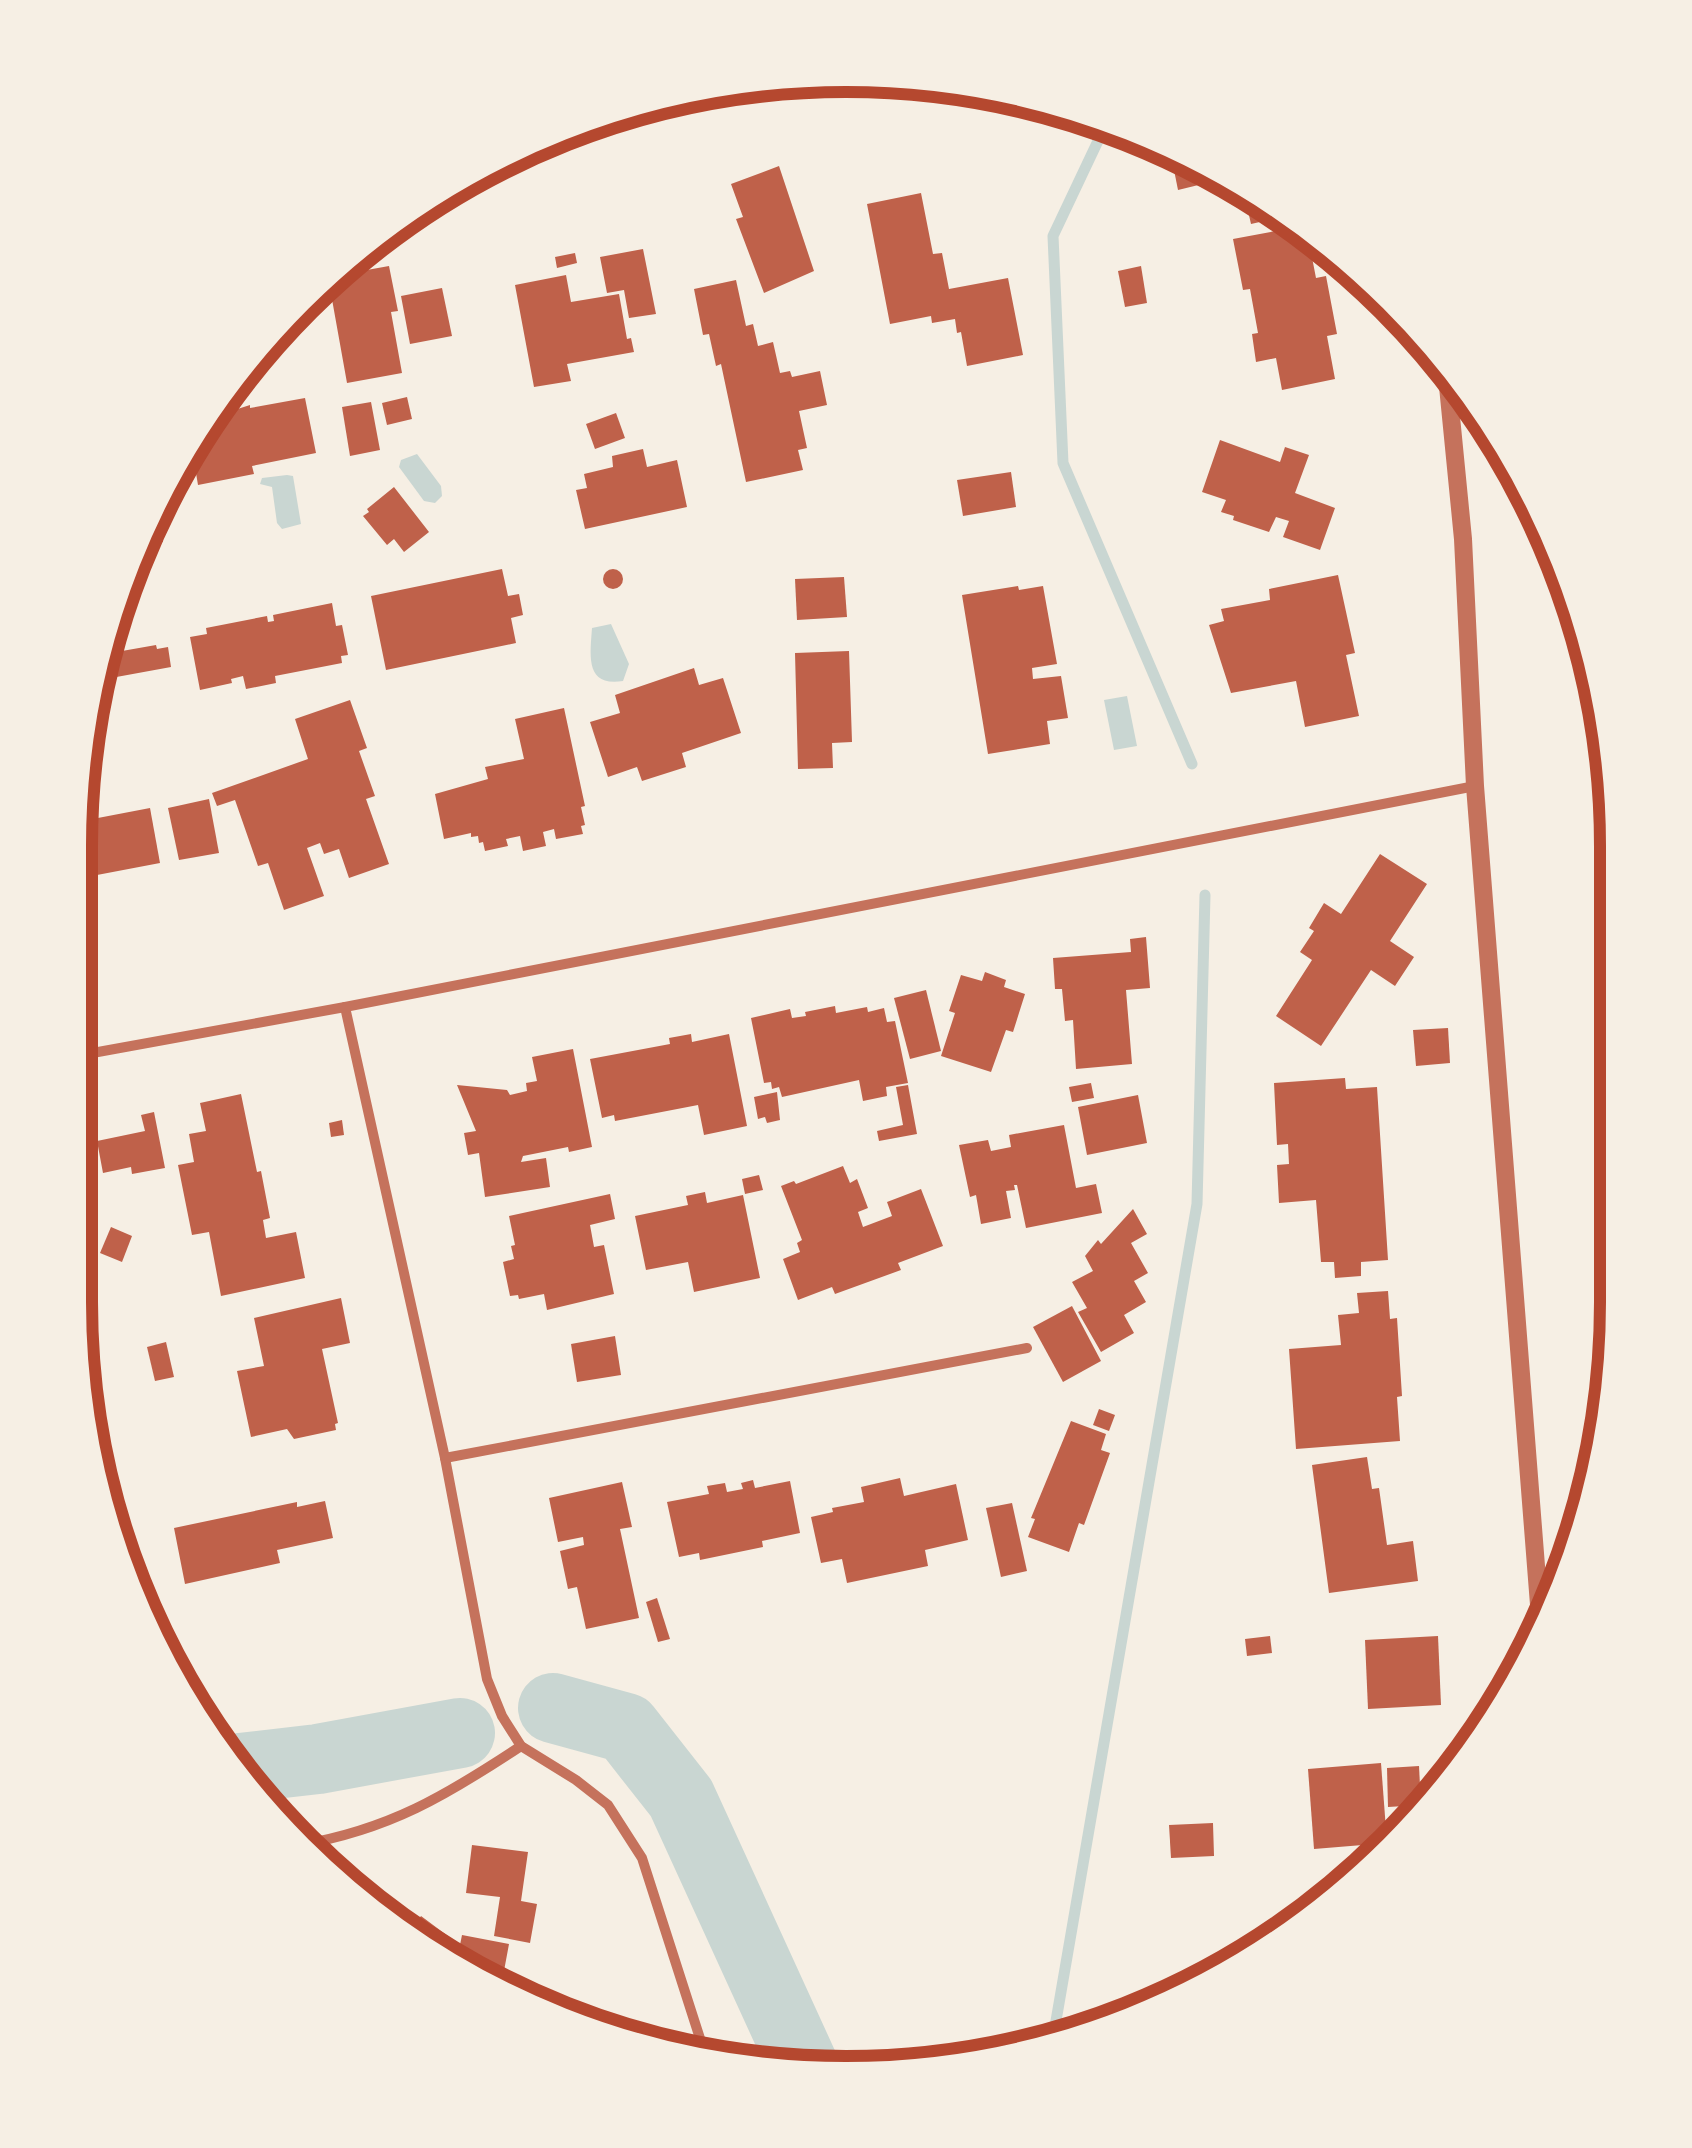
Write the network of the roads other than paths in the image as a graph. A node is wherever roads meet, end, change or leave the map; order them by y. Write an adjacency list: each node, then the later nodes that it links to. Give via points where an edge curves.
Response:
1 (1449, 394): 2 (street, via 1464,540)
2 (1475, 786): 3 (street); 7 (street)
3 (345, 1007): 4 (street); 6 (street)
4 (92, 1053)
5 (1027, 1348): 6 (street)
6 (445, 1458): 8 (street, via 487,1679)
7 (1538, 1600)
8 (521, 1746): 9 (street, via 444,1796); 10 (street, via 608,1804 642,1858)
9 (320, 1842)
10 (701, 2041)

